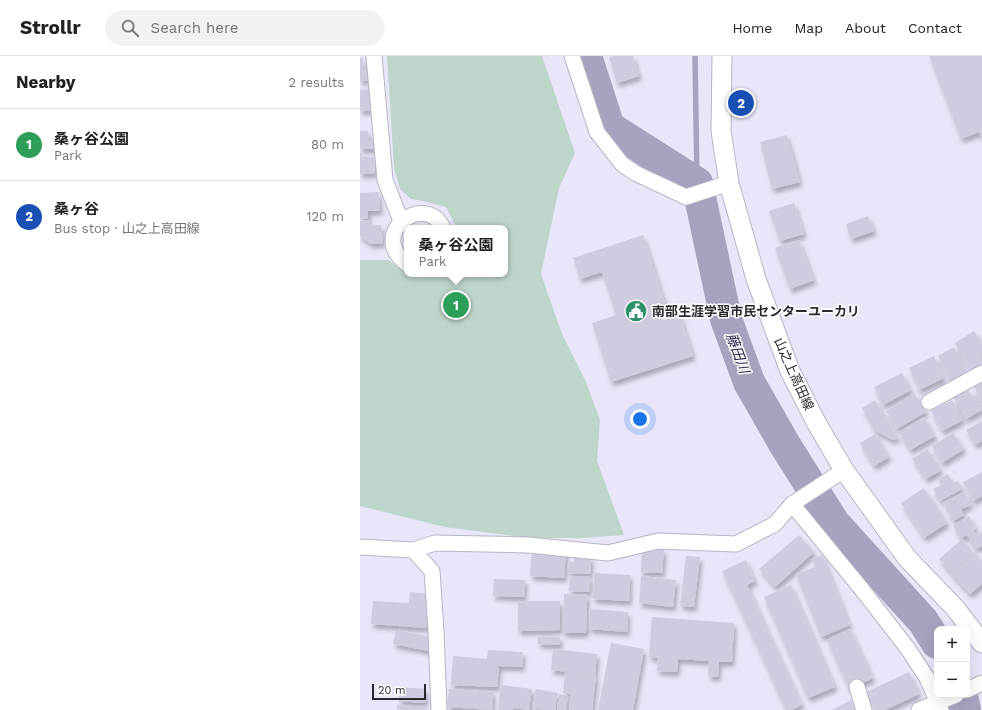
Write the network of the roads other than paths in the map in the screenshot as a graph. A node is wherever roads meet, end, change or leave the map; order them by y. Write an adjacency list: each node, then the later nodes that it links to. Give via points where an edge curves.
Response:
1 (374, 56): 5 (street, via 385,180)
2 (572, 56): 4 (street, via 597,132 622,164 686,198)
3 (722, 56): 4 (street, 山之上高田線, via 721,131)
4 (729, 183): 10 (street, 山之上高田線, via 756,279 790,371)
5 (401, 221): 6 (street, via 409,216 426,214); 7 (street, via 394,232 393,244)
6 (442, 225)
7 (404, 262)
8 (982, 373): 9 (street)
9 (929, 402)
10 (844, 470): 11 (street); 14 (street, 山之上高田線, via 907,558 955,608)
11 (795, 502): 13 (street, via 775,524 736,544 658,541 608,553 528,545 435,544); 19 (street, via 908,648)
12 (360, 547): 13 (street)
13 (413, 550): 20 (street, via 432,571)
14 (982, 643)
15 (982, 684): 17 (street)
16 (857, 687): 21 (street)
17 (970, 689)
18 (951, 698): 19 (street)
19 (940, 705): 22 (street)
20 (439, 710)
21 (864, 710)
22 (919, 710)

